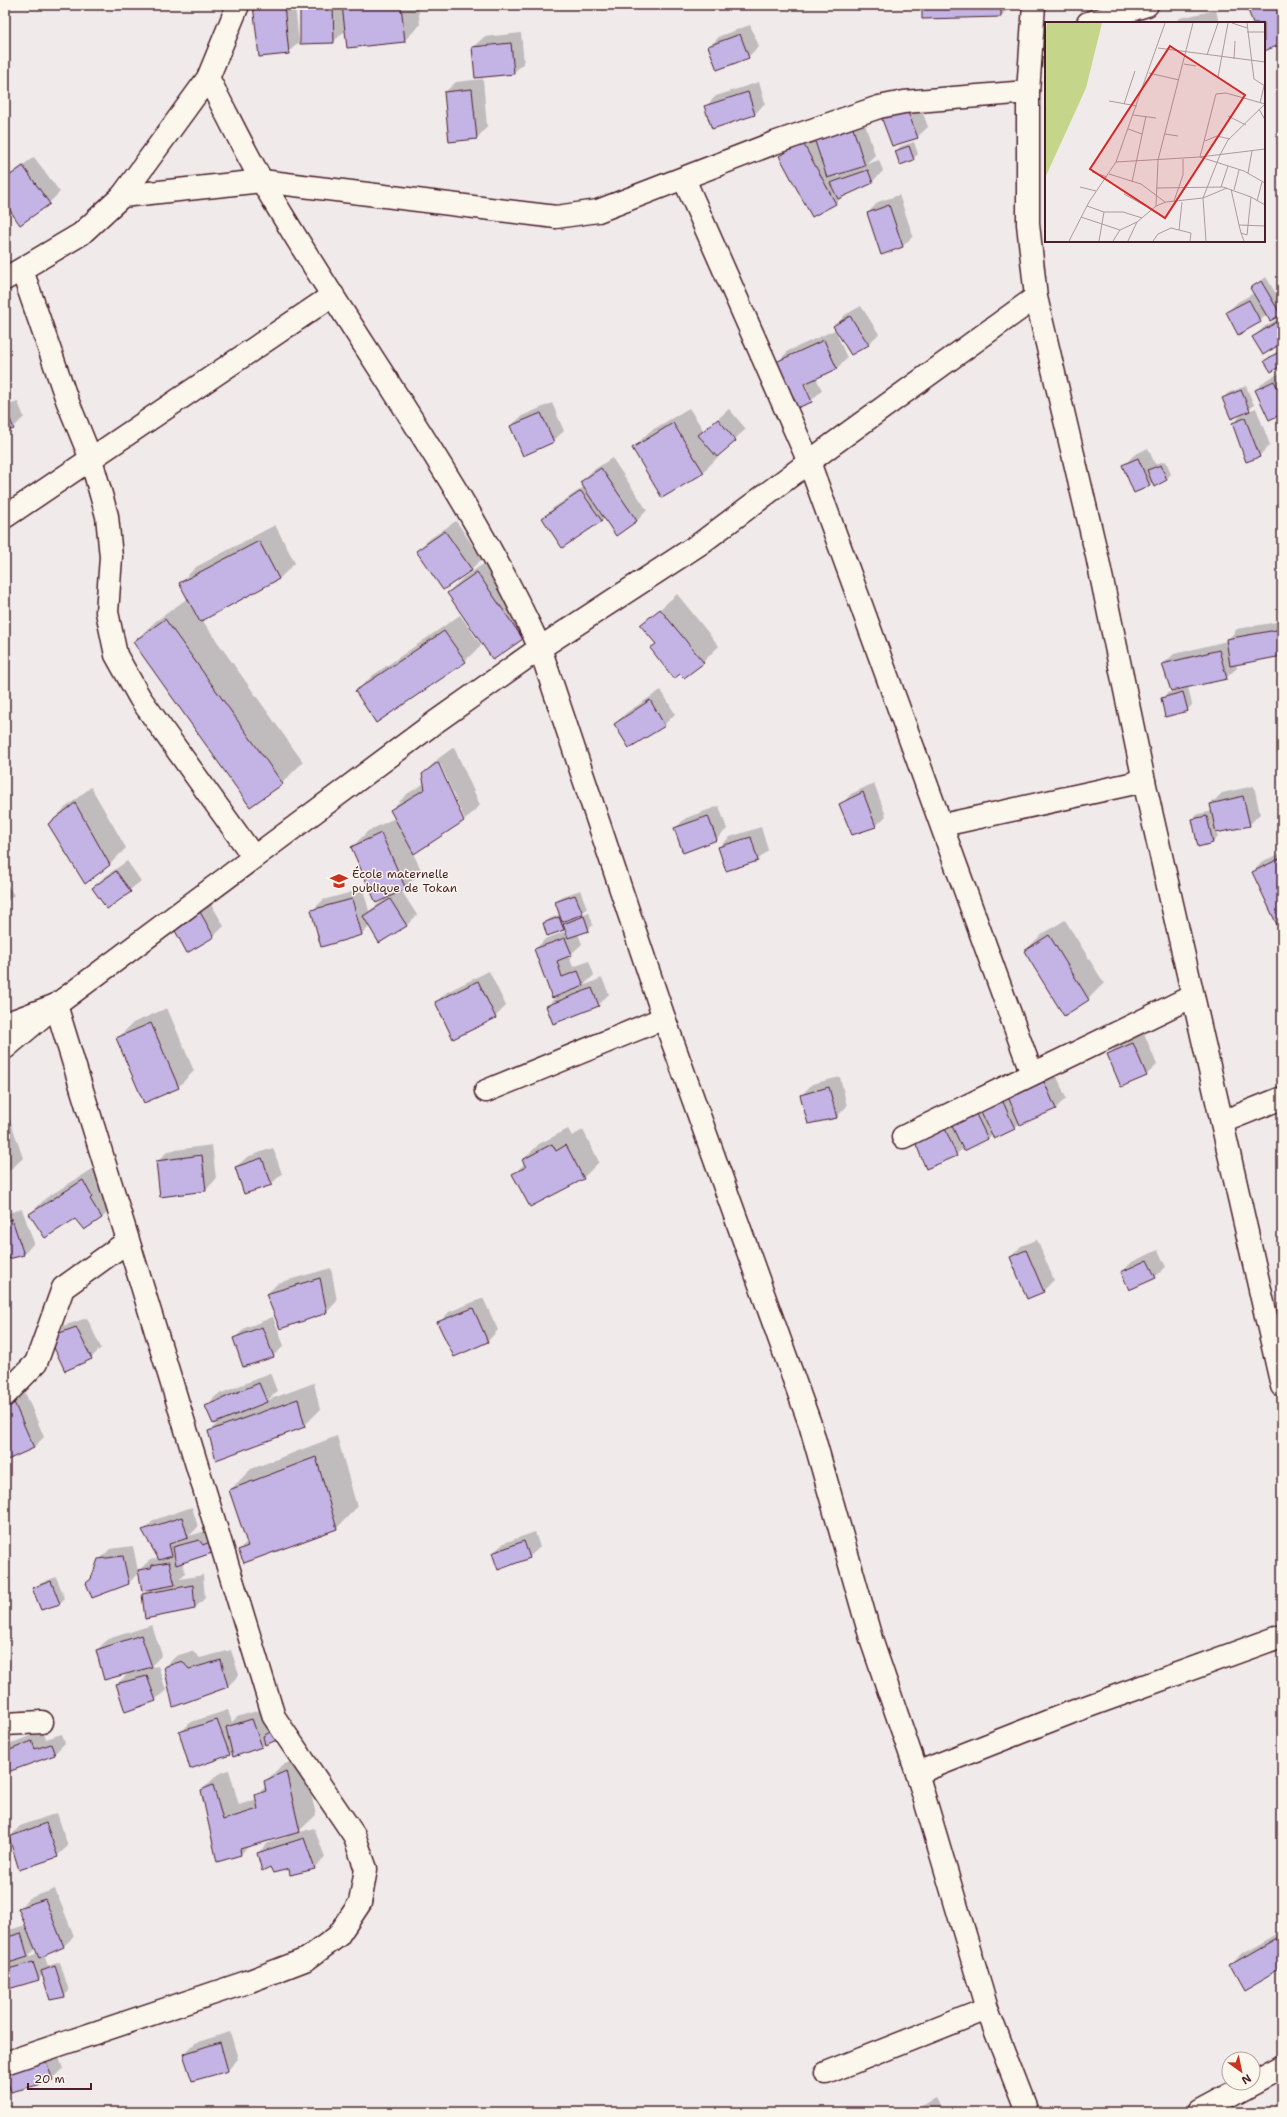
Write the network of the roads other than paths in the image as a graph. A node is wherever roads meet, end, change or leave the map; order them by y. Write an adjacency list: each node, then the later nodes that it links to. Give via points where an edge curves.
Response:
1 (238, 5): 6 (street)
2 (1034, 5): 5 (street)
3 (1147, 5): 4 (street)
4 (1091, 22)
5 (1039, 38): 7 (street)
6 (208, 78): 9 (street); 10 (street)
7 (1028, 92): 8 (street, via 904,102 879,107 774,143); 13 (street, via 1028,224)
8 (684, 179): 9 (street, via 598,212 556,216); 15 (street)
9 (262, 180): 10 (street); 12 (street)
10 (122, 196): 11 (street, via 81,234)
11 (14, 275): 14 (street)
12 (333, 295): 14 (street); 17 (street, via 431,447 490,549)
13 (1036, 297): 15 (street); 18 (street, via 1097,556)
14 (91, 460): 16 (street); 20 (street, via 107,516 111,557 107,612 116,655 140,698)
15 (809, 462): 17 (street, via 701,543); 19 (street)
16 (5, 517)
17 (540, 648): 20 (street); 23 (street)
18 (1144, 781): 19 (street); 21 (street)
19 (943, 825): 26 (street)
20 (253, 856): 22 (street)
21 (1193, 996): 26 (street); 29 (street)
22 (56, 1005): 24 (street); 25 (street); 31 (street)
23 (664, 1018): 27 (street); 37 (street, via 810,1424 872,1642)
24 (5, 1024)
25 (5, 1048)
26 (1032, 1074): 30 (street)
27 (486, 1091)
28 (1282, 1098): 29 (street)
29 (1222, 1122): 32 (street)
30 (903, 1137)
31 (128, 1241): 33 (street, via 63,1288 36,1363); 39 (street, via 274,1718 354,1835 366,1870 360,1903 338,1936 307,1959 250,1981)
32 (1282, 1386)
33 (5, 1395)
34 (1282, 1636): 37 (street, via 1072,1712)
35 (42, 1722): 36 (street)
36 (5, 1724)
37 (917, 1773): 38 (street)
38 (987, 2009): 41 (street); 42 (street)
39 (5, 2063)
40 (1282, 2067): 43 (street)
41 (826, 2073)
42 (1027, 2112)
43 (1199, 2112)

